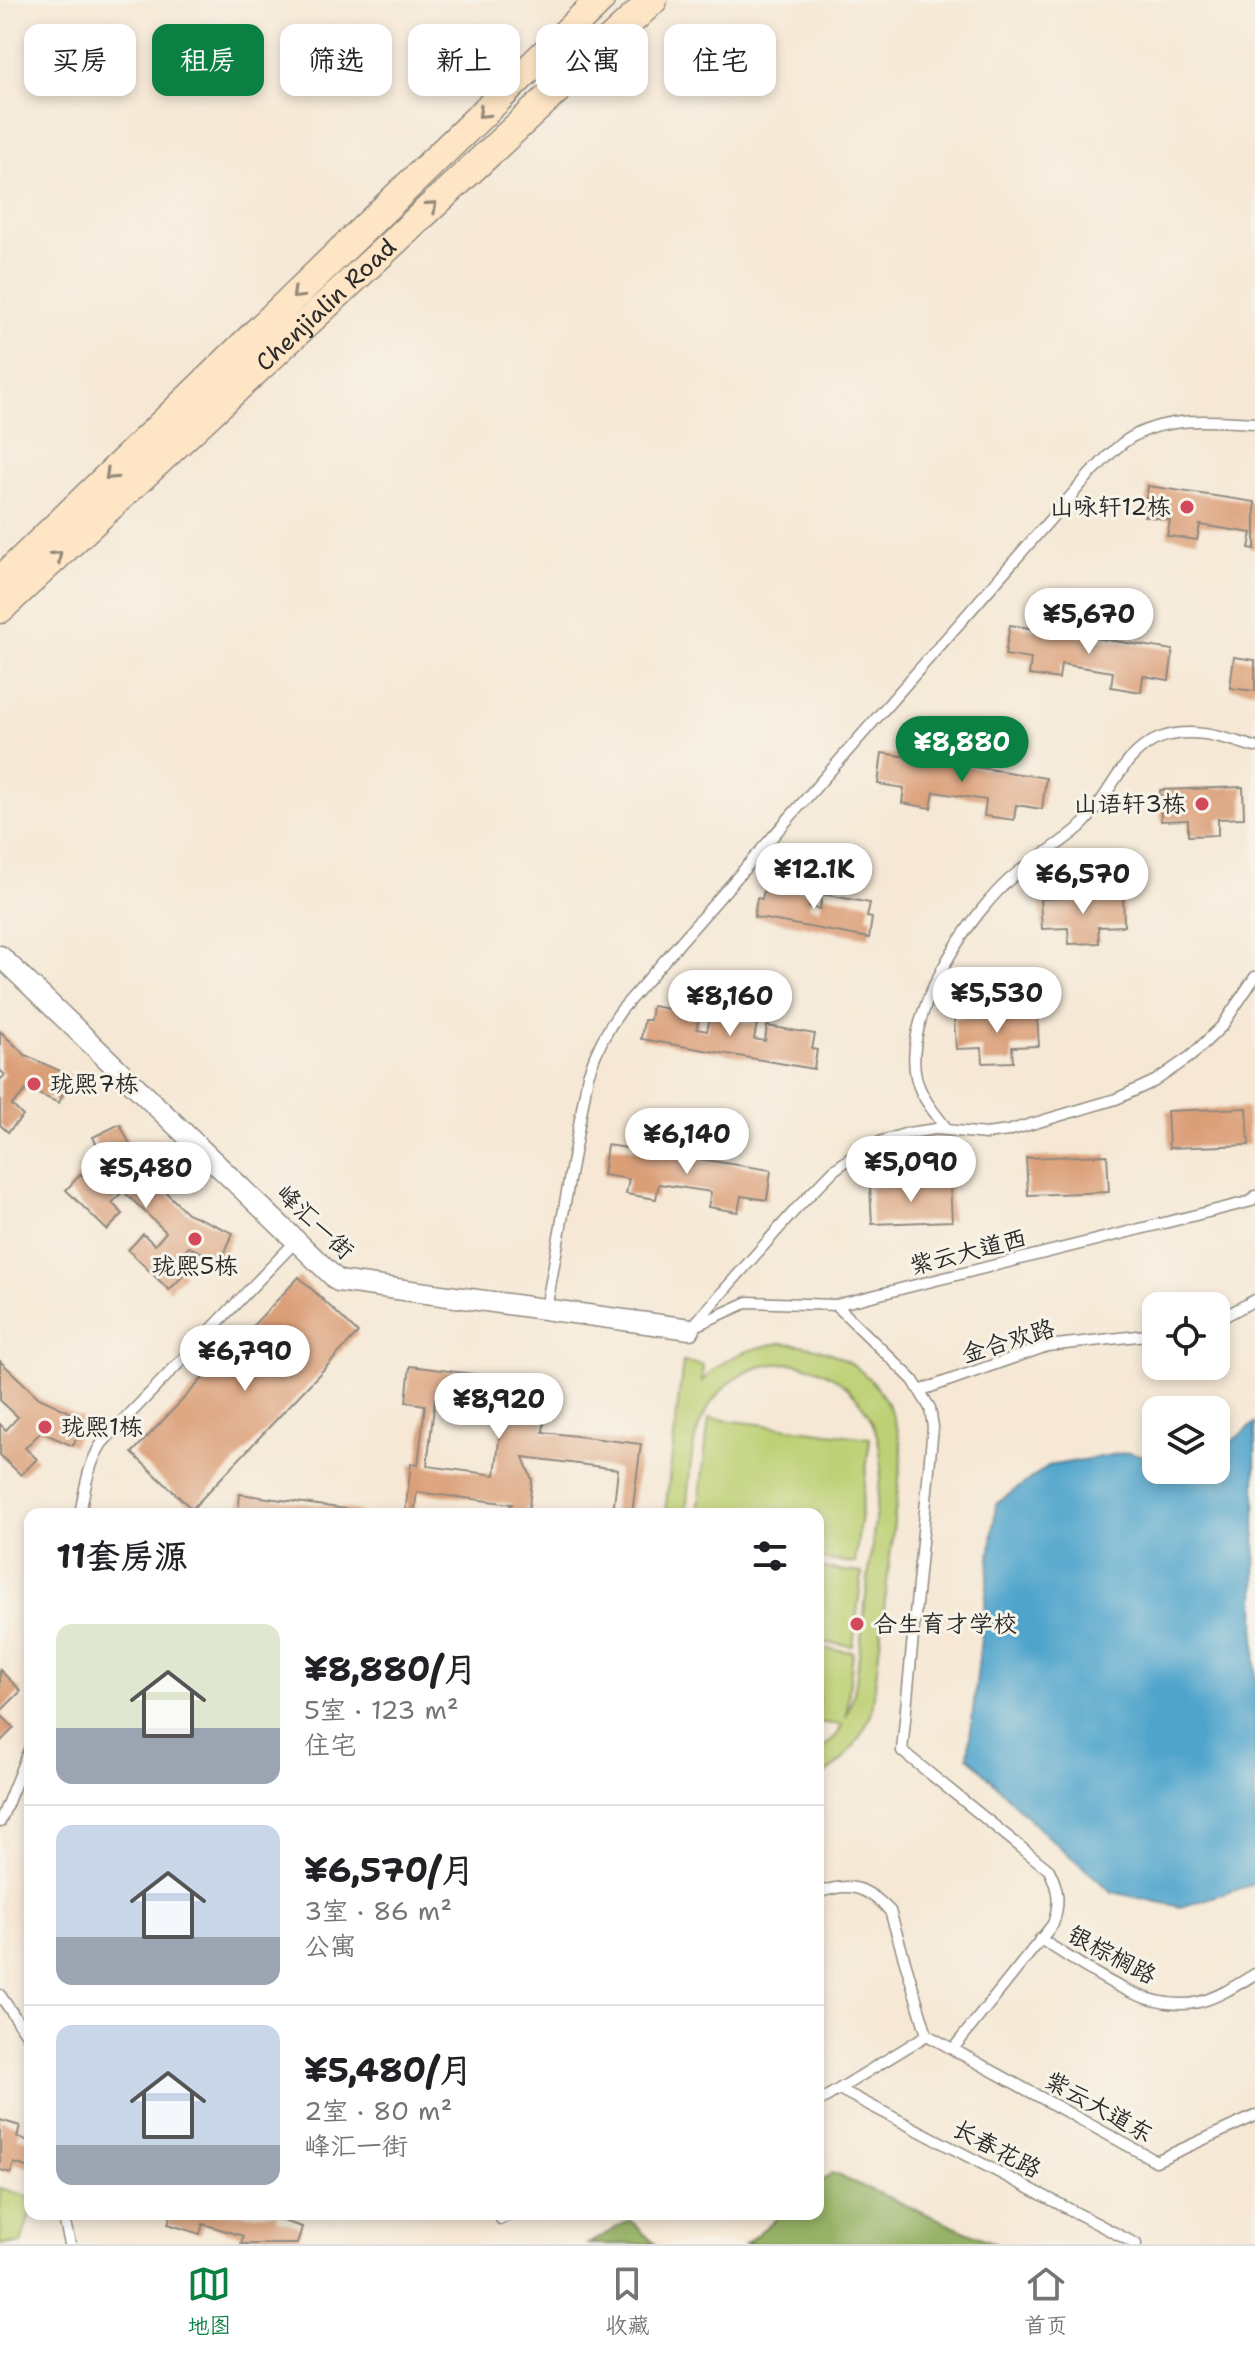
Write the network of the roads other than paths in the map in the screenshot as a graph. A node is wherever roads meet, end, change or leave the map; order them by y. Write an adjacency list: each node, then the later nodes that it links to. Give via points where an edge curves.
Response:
1 (600, 0): 4 (main road, Chenjialin Road, one-way to 4)
2 (653, 0): 5 (main road, Chenjialin Road, one-way to 2)
3 (1255, 423): 14 (lane, via 1154,426 1126,440 1090,474 622,1009 607,1029 588,1075)
4 (0, 581)
5 (0, 609)
6 (1255, 747): 9 (lane, via 1208,734 1183,732 1159,738 1121,770 1082,825 1016,874 981,909 952,949 930,993 917,1041 918,1085)
7 (0, 956): 11 (street, 峰汇一街)
8 (1255, 977): 9 (lane, via 1222,1026 1155,1081 1116,1099 1008,1131)
9 (948, 1130): 16 (lane, via 882,1141 834,1170)
10 (1255, 1196): 13 (lane, 紫云大道西, via 1252,1201)
11 (296, 1241): 14 (street, 峰汇一街, via 338,1281); 19 (lane, via 102,1443 93,1457)
12 (1255, 1300): 15 (lane)
13 (836, 1305): 16 (lane, 紫云大道西, via 748,1302); 18 (lane)
14 (546, 1309): 16 (street, 峰汇一街)
15 (1230, 1313)
16 (690, 1329)
17 (1142, 1336): 18 (lane, 金合欢路, via 1047,1346)
18 (922, 1390): 23 (lane, via 933,1427 902,1751 1049,1870 1058,1887 1059,1906)
19 (81, 1508)
20 (24, 1762): 21 (lane)
21 (0, 1822)
22 (824, 1891): 29 (lane, via 856,1887 875,1895 890,1911)
23 (1040, 1939): 24 (lane, 银棕榈路, via 1127,1990 1160,2002 1197,2002); 30 (lane)
24 (1255, 1974)
25 (0, 1995): 27 (lane)
26 (0, 2015): 27 (lane)
27 (17, 2019): 28 (lane)
28 (24, 2030)
29 (927, 2035): 30 (lane, 紫云大道东); 31 (lane)
30 (953, 2049): 33 (lane, 紫云大道东, via 1156,2161)
31 (839, 2089): 32 (lane); 36 (lane, 长春花路)
32 (824, 2098)
33 (1255, 2116)
34 (64, 2220): 35 (lane)
35 (70, 2244)
36 (1136, 2244)

